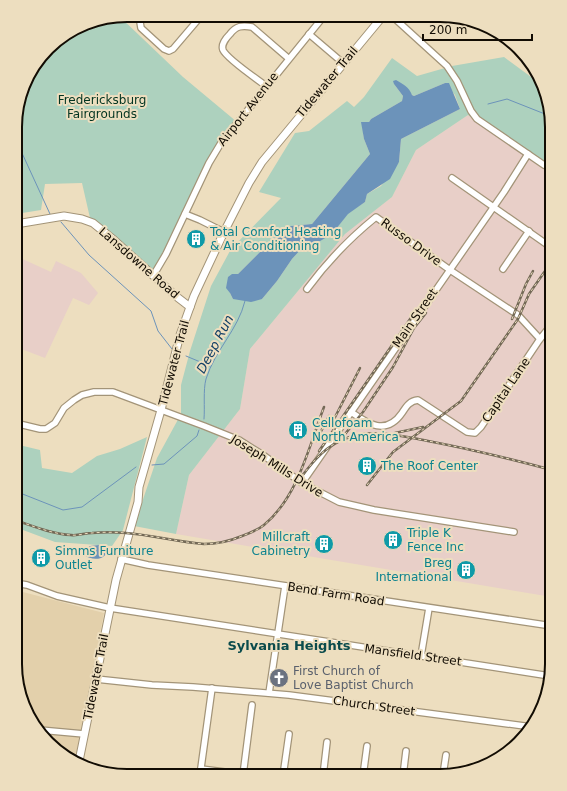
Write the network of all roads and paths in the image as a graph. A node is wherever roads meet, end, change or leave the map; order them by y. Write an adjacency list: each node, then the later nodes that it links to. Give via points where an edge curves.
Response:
1 (140, 22): 2 (street, via 141,28 169,51)
2 (196, 22)
3 (319, 22): 6 (street, Airport Avenue)
4 (378, 22): 8 (main road, Tidewater Trail)
5 (399, 22): 10 (street, via 447,66 457,80 470,111 477,119)
6 (309, 34): 7 (street, Airport Avenue); 8 (street)
7 (288, 58): 9 (street, Airport Avenue); 9 (street, via 252,27 244,25 234,29 227,37 223,46 224,51 234,62)
8 (343, 64): 17 (main road, Tidewater Trail, via 262,162)
9 (266, 86): 14 (street, Airport Avenue, via 221,143)
10 (528, 154): 11 (street); 13 (street, Main Street)
11 (544, 165)
12 (452, 178): 13 (street)
13 (494, 206): 16 (street); 20 (street, Main Street)
14 (185, 214): 17 (street); 21 (street, Airport Avenue)
15 (22, 223): 21 (main road, Lansdowne Road, via 58,216 87,221 100,228)
16 (529, 231): 18 (street); 19 (street)
17 (224, 232): 23 (main road, Tidewater Trail)
18 (545, 243)
19 (503, 269)
20 (450, 270): 22 (street, Russo Drive, via 376,217 323,267); 25 (street, via 518,315); 27 (street, Main Street)
21 (153, 276): 23 (main road, Lansdowne Road)
22 (307, 289)
23 (190, 307): 26 (main road, Tidewater Trail)
24 (545, 333): 25 (street, Capital Lane)
25 (540, 339): 27 (street, Capital Lane, via 475,433 467,432 418,400 411,402 393,423 385,425 371,424)
26 (161, 410): 28 (street, Joseph Mills Drive, via 113,392 98,391 82,395 69,404 50,428 40,429); 29 (street, Joseph Mills Drive, via 239,440); 31 (main road, Tidewater Trail)
27 (351, 412): 29 (street, Main Street)
28 (22, 425)
29 (302, 483): 30 (street, Joseph Mills Drive, via 328,497 358,507)
30 (514, 532)
31 (121, 559): 33 (street, Bend Farm Road); 34 (main road, Tidewater Trail)
32 (22, 584): 34 (street, Mansfield Street, via 57,596)
33 (285, 586): 35 (street, Bend Farm Road); 37 (street)
34 (110, 608): 37 (street, Mansfield Street); 40 (main road, Tidewater Trail)
35 (428, 608): 36 (street, Bend Farm Road); 38 (street)
36 (545, 625)
37 (277, 634): 38 (street, Mansfield Street); 42 (street)
38 (421, 656): 39 (street, Mansfield Street)
39 (544, 675)
40 (96, 679): 41 (street, Church Street); 46 (main road, Tidewater Trail)
41 (212, 688): 42 (street, Church Street); 53 (street)
42 (269, 693): 44 (street, Church Street)
43 (252, 705): 54 (street)
44 (525, 726)
45 (46, 731): 46 (street)
46 (84, 734): 52 (main road, Tidewater Trail)
47 (289, 734): 55 (street)
48 (327, 742): 56 (street)
49 (367, 746): 57 (street)
50 (406, 751): 58 (street)
51 (446, 755): 59 (street)
52 (80, 758)
53 (201, 769)
54 (245, 769)
55 (284, 769)
56 (324, 769)
57 (364, 769)
58 (404, 769)
59 (444, 769)

